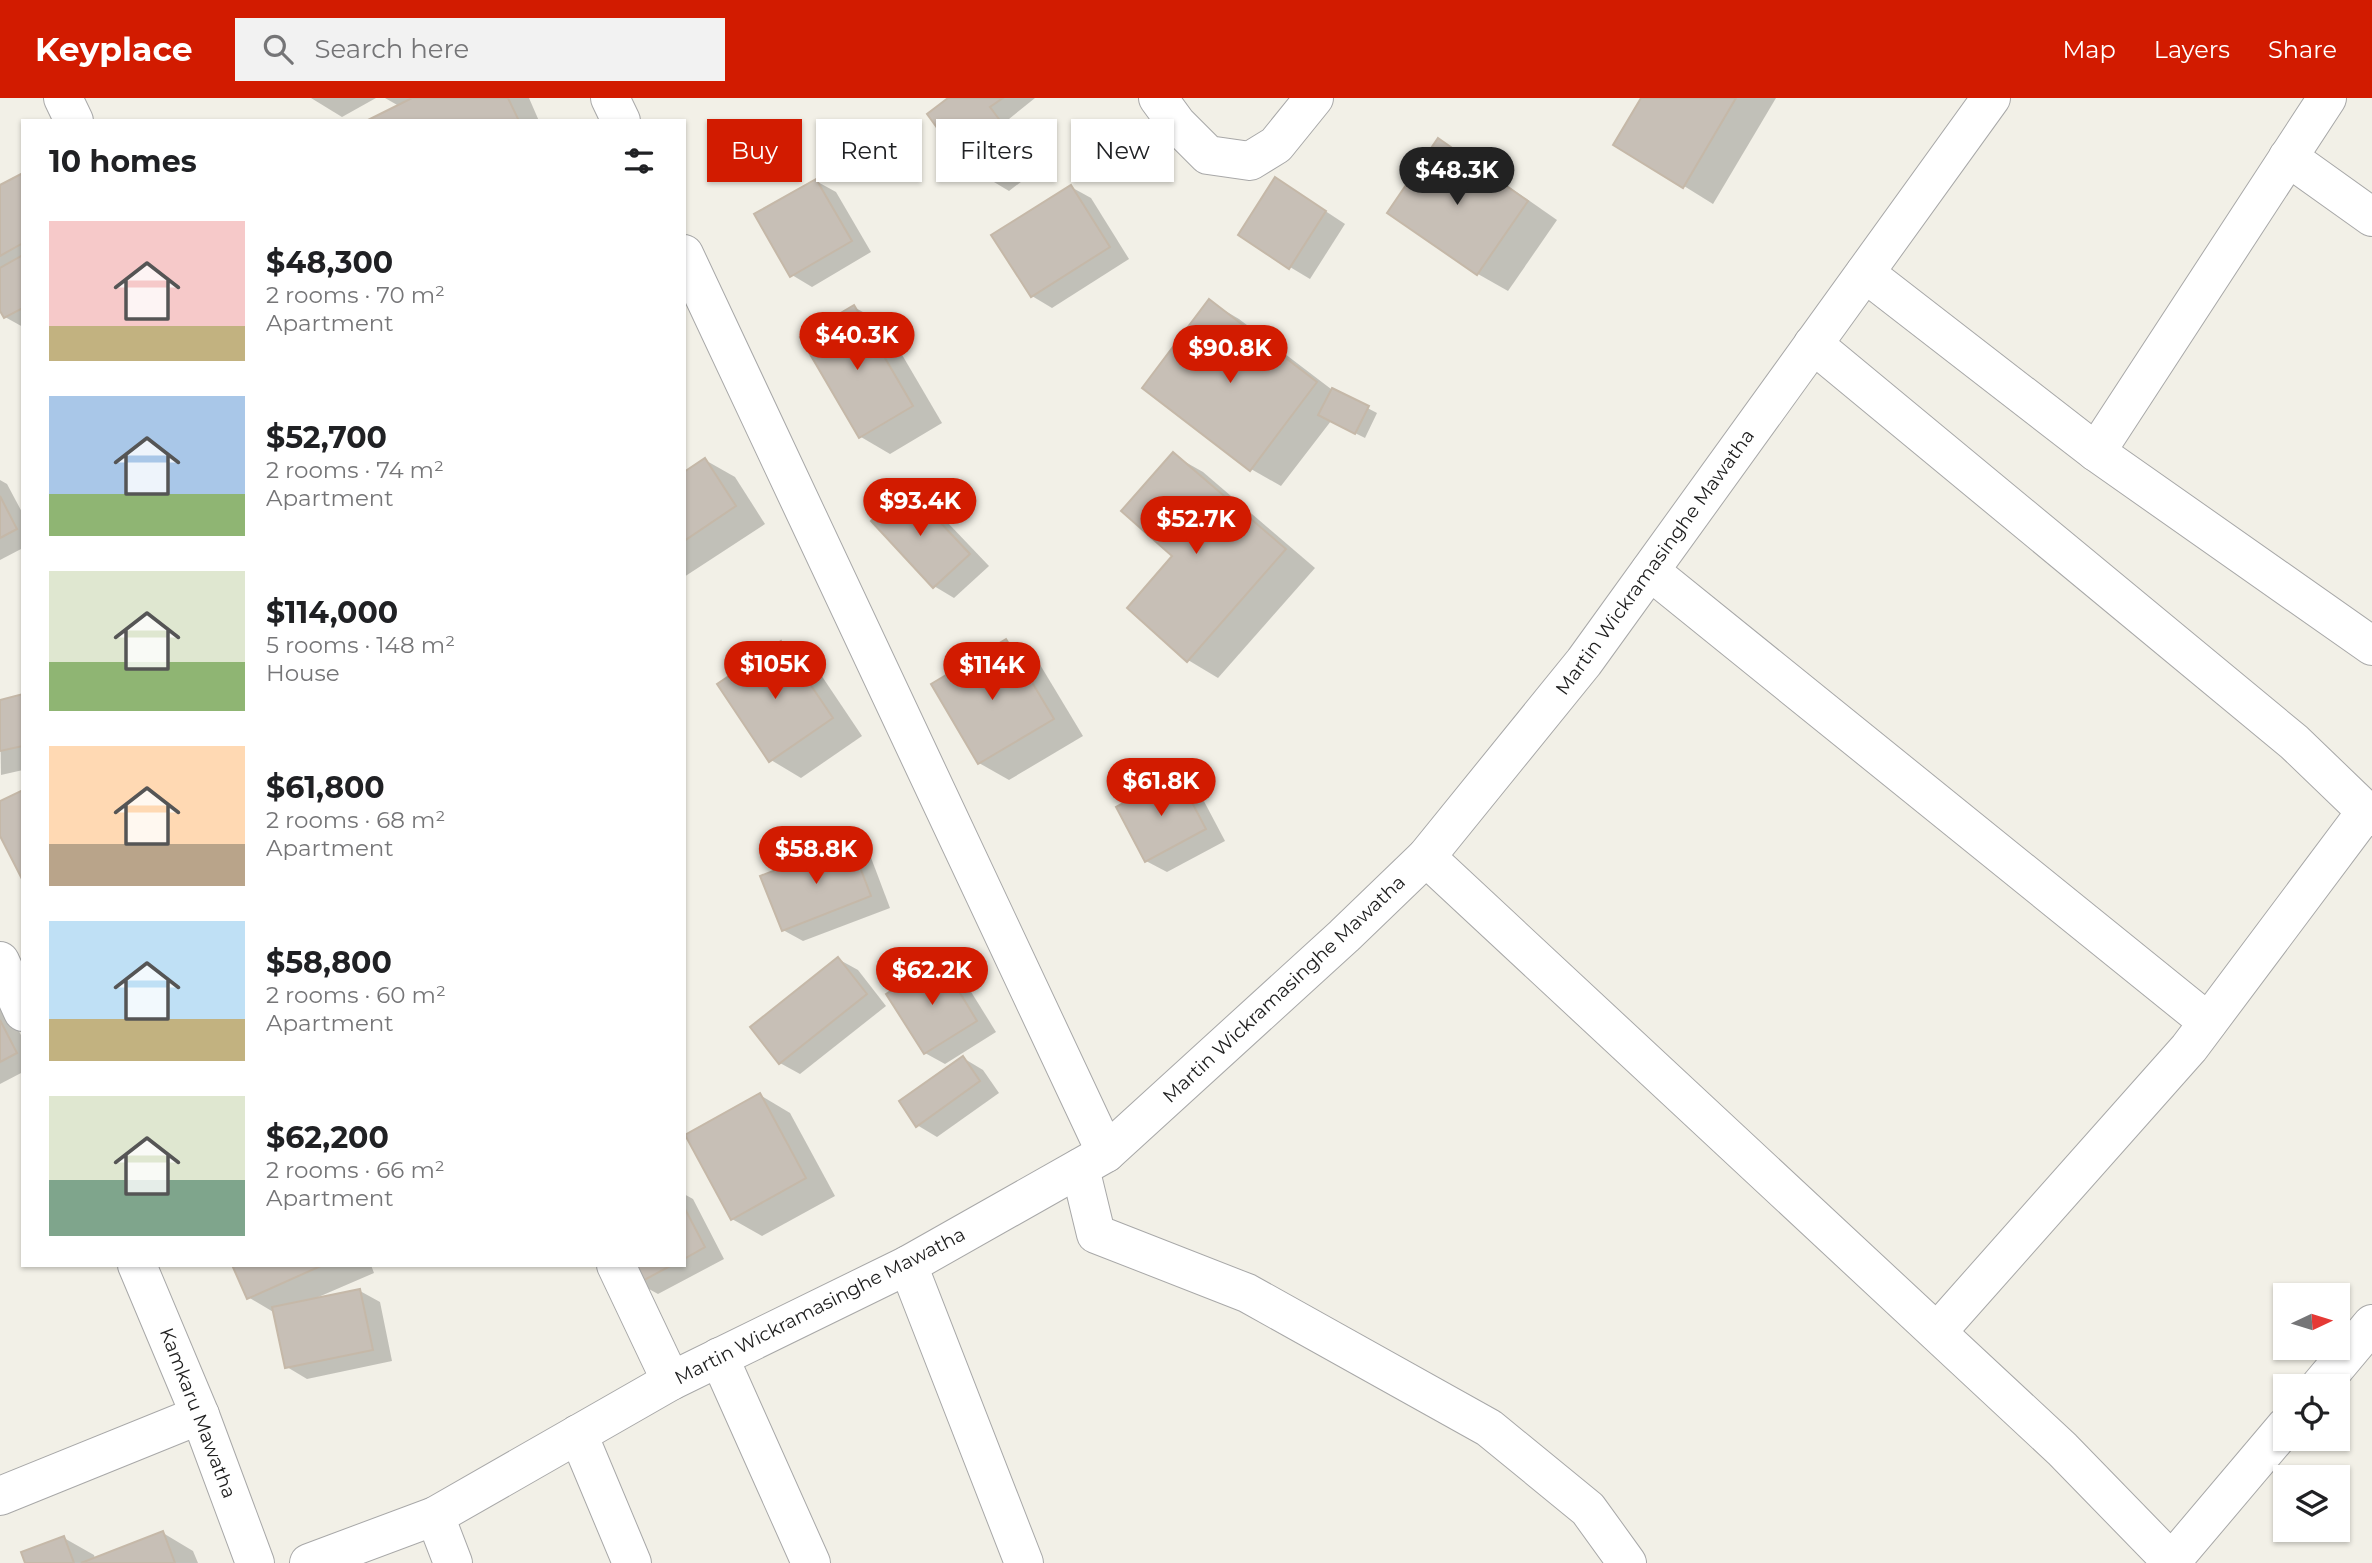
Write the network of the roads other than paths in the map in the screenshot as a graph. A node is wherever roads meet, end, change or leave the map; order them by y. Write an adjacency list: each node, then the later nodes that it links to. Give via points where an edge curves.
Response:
1 (63, 98): 7 (street)
2 (610, 98): 8 (street)
3 (1158, 98): 4 (street, via 1208,155 1250,161 1276,145)
4 (1314, 98)
5 (1990, 98): 12 (street, Martin Wickramasinghe Mawatha)
6 (2327, 98): 9 (street)
7 (73, 119)
8 (620, 119)
9 (2288, 157): 10 (street); 14 (street)
10 (2372, 218)
11 (686, 258): 22 (street)
12 (1865, 273): 13 (street, Martin Wickramasinghe Mawatha); 14 (street)
13 (1813, 344): 15 (street, Martin Wickramasinghe Mawatha); 17 (street, via 2294,742)
14 (2096, 452): 16 (street)
15 (1650, 571): 18 (street, Martin Wickramasinghe Mawatha, via 1584,662); 21 (street)
16 (2372, 646)
17 (2369, 815): 21 (street)
18 (1426, 857): 22 (street, Martin Wickramasinghe Mawatha); 27 (street)
19 (0, 961): 20 (street)
20 (21, 1008)
21 (2208, 1022): 27 (street)
22 (1093, 1161): 23 (street, Martin Wickramasinghe Mawatha); 43 (street, via 1096,1234 1247,1293 1489,1428 1588,1510)
23 (908, 1265): 28 (street, Martin Wickramasinghe Mawatha); 42 (street)
24 (138, 1267): 31 (street, Kamkaru Mawatha)
25 (617, 1267): 30 (street)
26 (2372, 1324): 29 (street)
27 (1937, 1332): 36 (street, via 2062,1449)
28 (719, 1357): 30 (street, Martin Wickramasinghe Mawatha); 41 (street)
29 (2329, 1374)
30 (671, 1381): 32 (street, Martin Wickramasinghe Mawatha)
31 (200, 1415): 34 (street); 37 (street, Kamkaru Mawatha)
32 (578, 1434): 35 (street, Martin Wickramasinghe Mawatha); 40 (street)
33 (2273, 1442): 36 (street)
34 (0, 1496)
35 (435, 1516): 38 (street, Martin Wickramasinghe Mawatha); 39 (street)
36 (2172, 1562)
37 (255, 1563)
38 (309, 1563)
39 (453, 1563)
40 (632, 1563)
41 (811, 1563)
42 (1024, 1563)
43 (1628, 1563)

